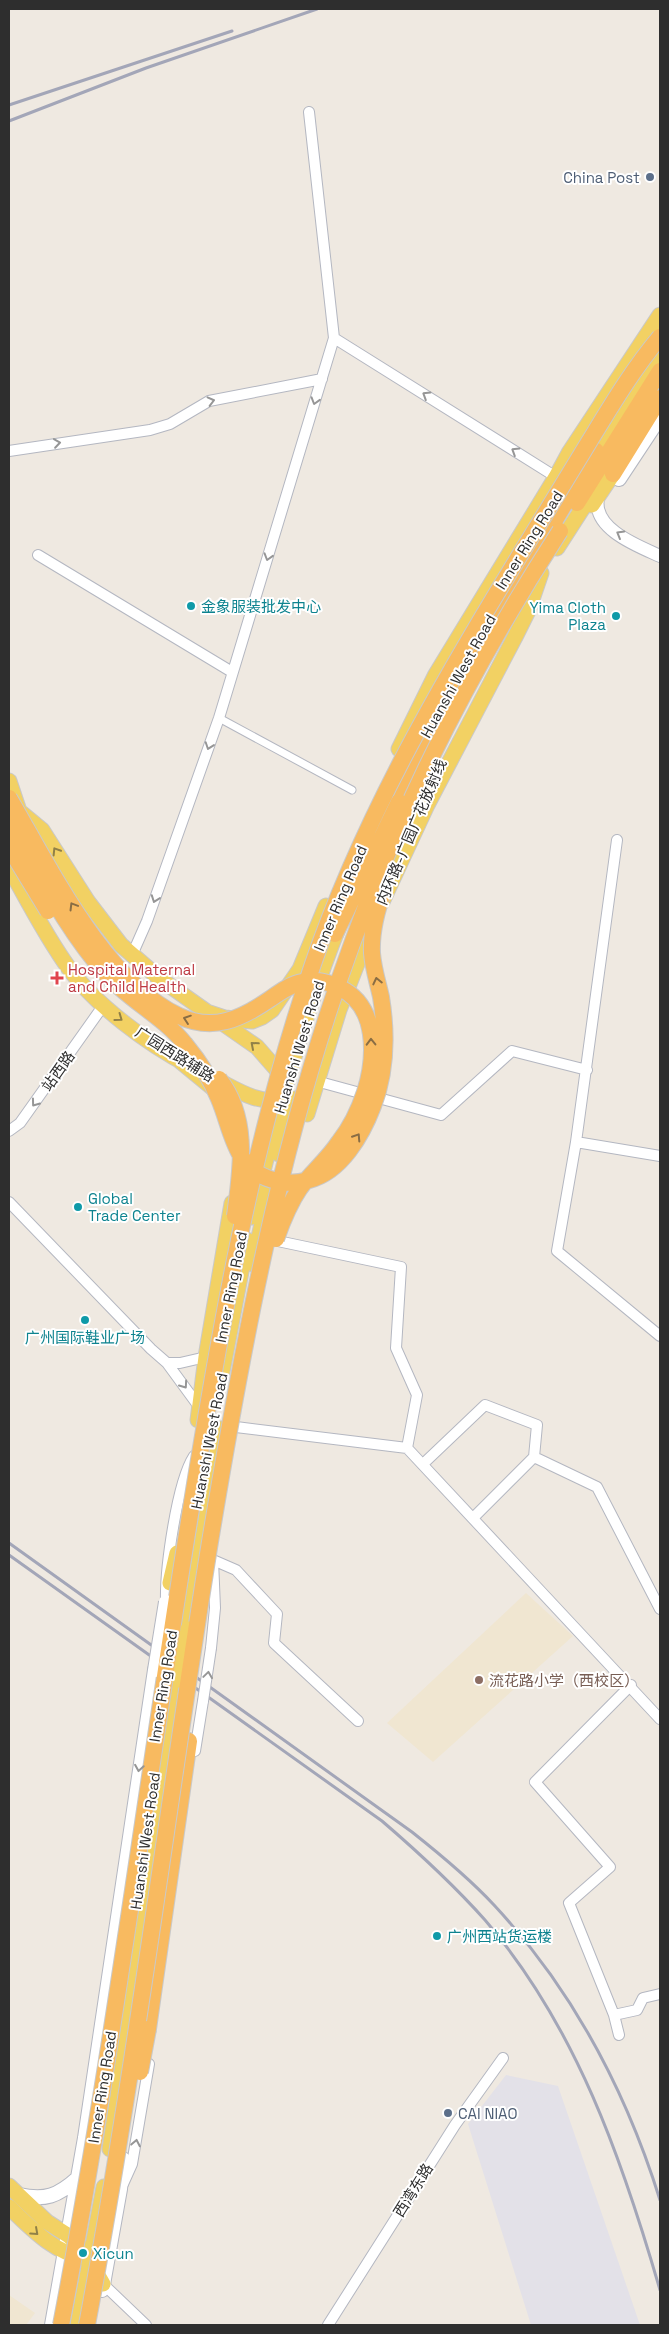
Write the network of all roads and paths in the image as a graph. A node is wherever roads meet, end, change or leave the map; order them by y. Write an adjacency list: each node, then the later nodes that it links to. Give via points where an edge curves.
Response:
1 (309, 112): 4 (street)
2 (660, 315): 13 (main road)
3 (660, 337): 40 (highway, Inner Ring Road, bridge, via 608,410 463,647 424,718 328,923 300,1003)
4 (334, 338): 7 (street); 13 (street, one-way to 4)
5 (659, 350): 11 (main road, Huanshi West Road)
6 (660, 371): 15 (highway, Inner Ring Road)
7 (322, 379): 10 (street, one-way to 7, via 150,430 170,424 209,401); 19 (street, one-way to 19)
8 (660, 384): 15 (main road, Huanshi West Road)
9 (658, 407): 12 (highway); 14 (main road, via 619,479)
10 (9, 450)
11 (596, 451): 18 (highway); 29 (main road, Huanshi West Road, via 458,672)
12 (613, 474): 14 (main road)
13 (556, 477): 27 (main road, via 435,676)
14 (598, 498): 15 (main road); 17 (street, one-way to 14, via 606,525 597,510)
15 (567, 527): 18 (main road, Huanshi West Road); 26 (highway, 内环路-广园广花放射线, one-way to 15, bridge, via 73,931 88,952 123,990 179,1036 200,1063 246,1163 260,1176 284,1183 318,1177 343,1157 362,1130 373,1107 382,1074 385,1024 372,955 374,926 384,890 441,761); 50 (highway, Inner Ring Road, bridge, via 499,630 462,699 372,892 344,964 299,1112)
16 (38, 555): 19 (street)
17 (660, 556)
18 (534, 570): 21 (main road, Huanshi West Road); 22 (main road, via 528,611); 40 (highway, bridge, via 445,709 360,880 328,952)
19 (232, 672): 20 (street)
20 (219, 718): 24 (street); 34 (street, one-way to 34, via 151,912)
21 (426, 771): 22 (main road); 31 (main road, Huanshi West Road)
22 (441, 779): 33 (main road)
23 (9, 781): 26 (main road)
24 (352, 790)
25 (9, 794): 26 (main road)
26 (12, 811): 34 (main road, one-way to 26, via 102,922 42,830); 50 (highway, Inner Ring Road, one-way to 26, bridge, via 292,1202 347,1132 365,1090 371,1055 366,1013 352,995 330,983 307,981 291,986 244,1016 221,1024 201,1023 179,1016 143,991 102,950)
27 (357, 834): 29 (main road); 36 (main road, via 300,970 272,1009 252,1021)
28 (617, 840): 39 (street)
29 (374, 843): 40 (main road, Huanshi West Road, via 327,957)
30 (9, 847): 59 (highway, bridge, via 63,935 94,975 137,1016 212,1070 236,1107 240,1168)
31 (377, 867): 33 (main road); 38 (main road, Huanshi West Road, via 346,944)
32 (9, 868): 35 (main road, 广园西路辅路, via 69,968)
33 (394, 876): 38 (main road)
34 (132, 955): 36 (main road)
35 (103, 1006): 37 (main road, 广园西路辅路, one-way to 37); 42 (street, 站西路, one-way to 42, via 20,1123)
36 (207, 1012): 40 (main road, one-way to 36, via 257,1046)
37 (180, 1061): 41 (main road, 广园西路辅路, via 248,1095 269,1101); 48 (main road, via 230,1102 241,1122 242,1136)
38 (314, 1070): 39 (street, via 441,1115 512,1051); 40 (main road, Huanshi West Road)
39 (587, 1070): 43 (street)
40 (294, 1086): 41 (main road, 广园西路辅路); 46 (main road, Huanshi West Road); 47 (main road); 59 (highway, Inner Ring Road, bridge, via 248,1197)
41 (282, 1099): 46 (main road, Huanshi West Road)
42 (9, 1131)
43 (576, 1142): 44 (street); 51 (street, via 557,1251)
44 (660, 1156)
45 (9, 1202): 54 (street)
46 (260, 1206): 48 (main road); 49 (main road, Huanshi West Road); 67 (main road, Huanshi West Road)
47 (273, 1240): 56 (main road); 57 (street, via 401,1267 396,1348 417,1395)
48 (226, 1242): 49 (main road); 52 (main road)
49 (240, 1280): 53 (main road, Huanshi West Road)
50 (254, 1301): 89 (highway, Inner Ring Road, bridge, via 219,1486)
51 (660, 1336)
52 (207, 1352): 53 (street); 54 (street, via 180,1363); 55 (main road)
53 (226, 1352): 59 (main road, Huanshi West Road)
54 (167, 1363): 55 (street, one-way to 55)
55 (200, 1408): 59 (main road)
56 (236, 1428): 57 (street); 63 (main road)
57 (407, 1448): 60 (street)
58 (534, 1457): 60 (street, via 537,1424 485,1405); 61 (street); 66 (street, via 597,1487)
59 (199, 1461): 62 (main road, Huanshi West Road); 64 (main road); 65 (street, via 187,1468 182,1487 168,1564); 88 (highway, Inner Ring Road, bridge, via 88,2176)
60 (423, 1464): 61 (street)
61 (473, 1518): 69 (street)
62 (191, 1543): 64 (main road); 67 (main road, Huanshi West Road)
63 (213, 1560): 67 (main road); 70 (street, one-way to 63, bridge, via 215,1608); 75 (street, via 236,1570 277,1614 274,1643)
64 (170, 1582): 65 (main road)
65 (166, 1602): 71 (main road, bridge)
66 (660, 1609)
67 (189, 1624): 68 (main road, Huanshi West Road, bridge); 68 (main road, bridge, via 191,1657)
68 (184, 1681): 72 (main road, Huanshi West Road); 73 (main road); 83 (main road, Huanshi West Road)
69 (631, 1685): 74 (street); 80 (street, via 535,1782 610,1867 569,1903)
70 (203, 1701): 76 (street, via 195,1716); 86 (street, one-way to 70, via 132,2164 136,2144)
71 (150, 1702): 72 (street); 77 (main road, one-way to 77)
72 (166, 1704): 78 (main road, Huanshi West Road)
73 (190, 1707): 76 (main road); 83 (main road)
74 (660, 1718)
75 (358, 1721)
76 (189, 1741): 89 (highway, bridge, via 145,2045)
77 (130, 1827): 78 (street); 82 (main road)
78 (146, 1829): 83 (main road, Huanshi West Road)
79 (660, 1994): 80 (street, via 643,1998 637,2010)
80 (614, 2015): 81 (street)
81 (619, 2035)
82 (99, 2041): 83 (street); 85 (main road)
83 (127, 2041): 86 (main road, via 126,2132); 88 (main road, Huanshi West Road)
84 (503, 2058): 100 (street, 西湾东路, via 455,2124)
85 (78, 2178): 87 (main road, via 62,2191 46,2197); 88 (main road)
86 (120, 2189): 88 (main road); 89 (main road)
87 (12, 2196): 88 (main road, via 47,2222)
88 (84, 2238): 89 (main road); 90 (main road); 91 (main road); 92 (main road, Huanshi West Road); 94 (highway, Inner Ring Road, bridge)
89 (105, 2248): 90 (main road); 97 (highway, Inner Ring Road, bridge)
90 (103, 2284): 98 (main road); 99 (street)
91 (59, 2293): 92 (street); 93 (main road)
92 (79, 2296): 95 (main road, Huanshi West Road); 96 (main road, Huanshi West Road)
93 (52, 2325)
94 (59, 2325)
95 (68, 2325)
96 (78, 2325)
97 (86, 2325)
98 (95, 2325)
99 (146, 2325)
100 (328, 2325)

